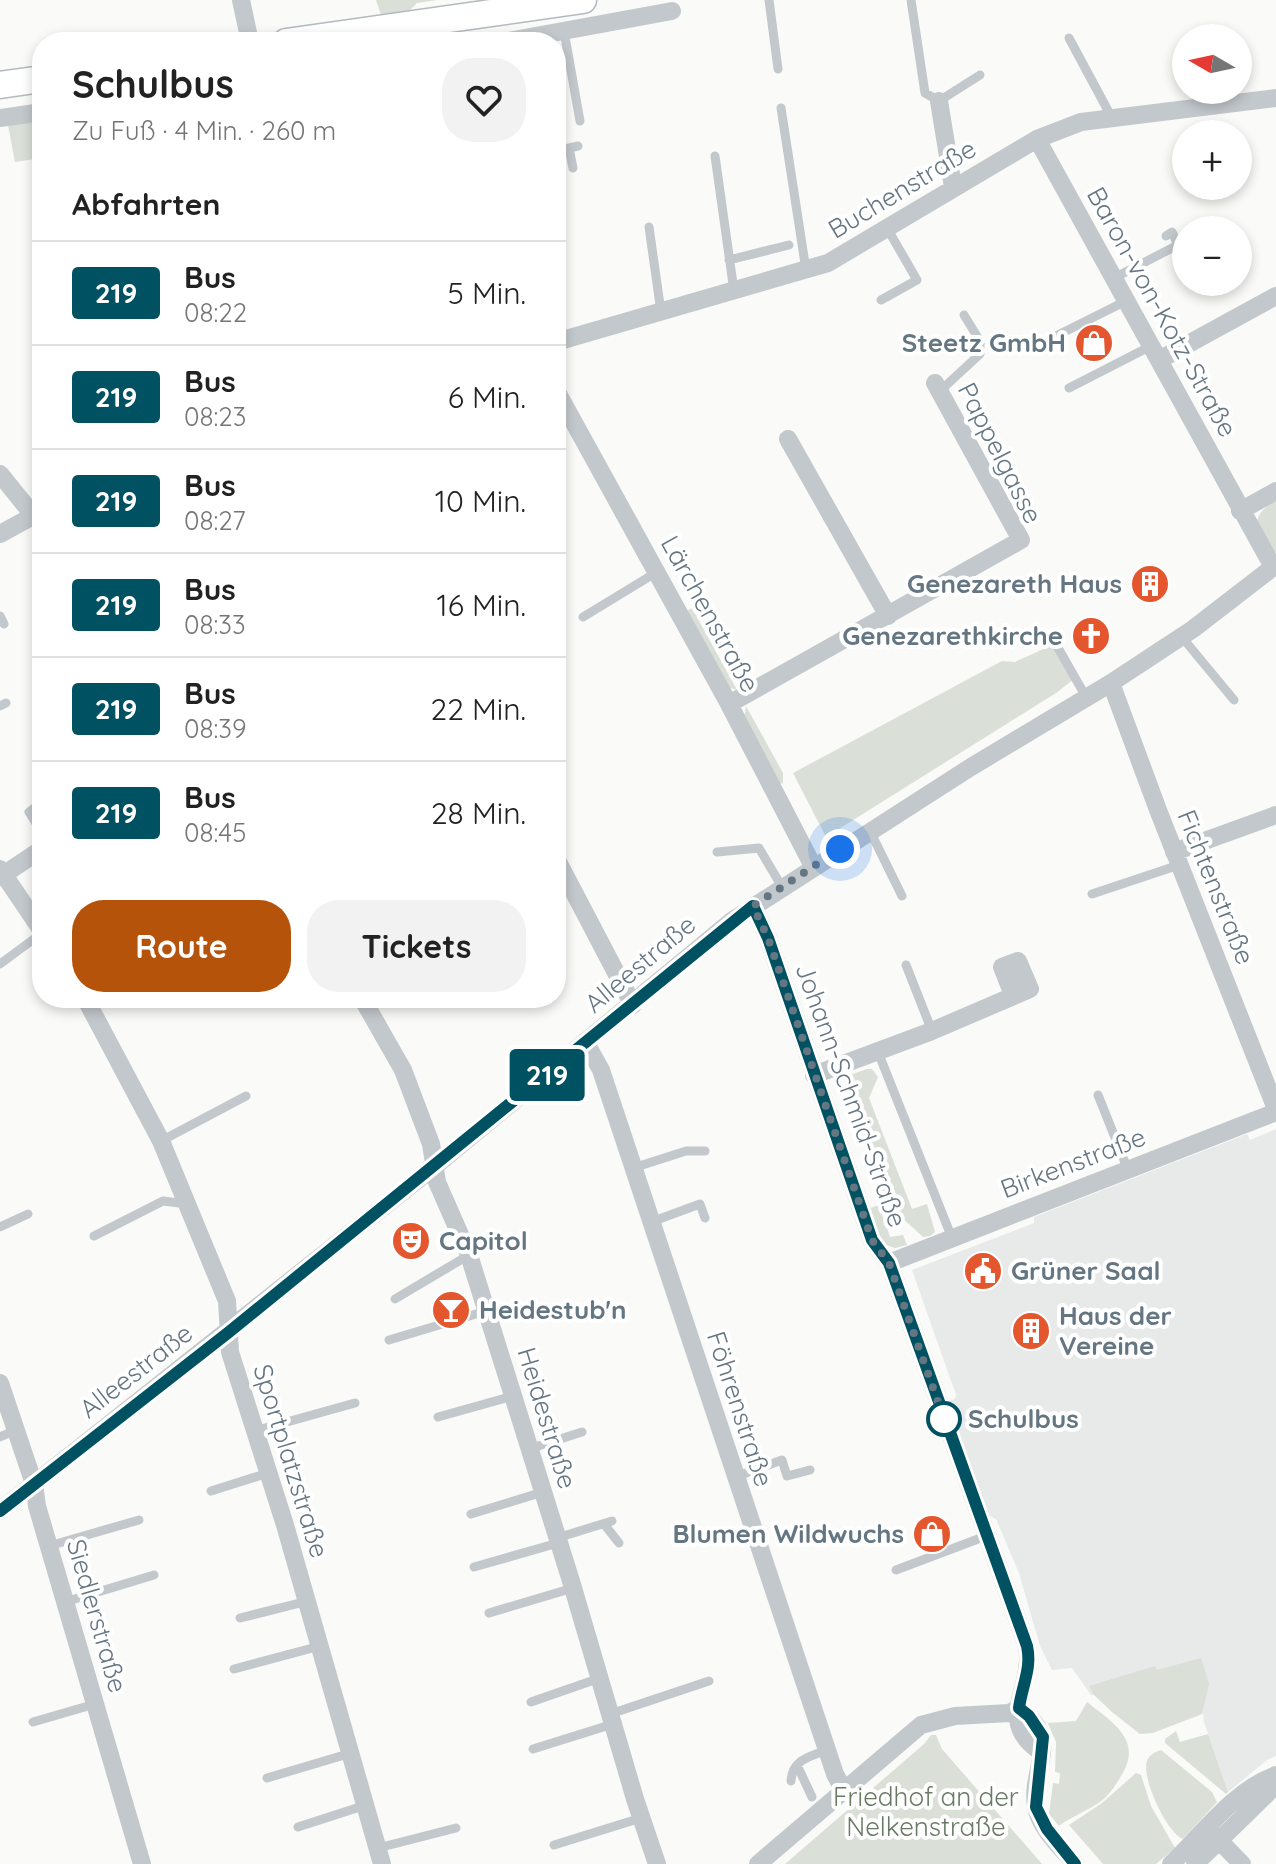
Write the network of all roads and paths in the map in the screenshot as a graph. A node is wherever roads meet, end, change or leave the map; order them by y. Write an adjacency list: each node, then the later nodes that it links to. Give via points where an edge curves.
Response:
1 (241, 0): 7 (street)
2 (583, 0): 8 (street)
3 (769, 0): 12 (lane)
4 (911, 0): 17 (lane, via 925,93)
5 (672, 11): 6 (street)
6 (564, 31): 9 (street)
7 (248, 32)
8 (357, 32)
9 (558, 32)
10 (1069, 38): 21 (lane)
11 (566, 42): 22 (lane)
12 (778, 69)
13 (980, 75): 17 (lane)
14 (32, 80): 15 (street)
15 (0, 85)
16 (1276, 98): 21 (street, Buchenstraße)
17 (939, 101): 27 (street)
18 (781, 108): 33 (lane)
19 (32, 113): 20 (street)
20 (0, 118)
21 (1112, 118): 23 (street, Buchenstraße, via 1081,122)
22 (580, 121)
23 (1037, 139): 27 (street, Buchenstraße); 34 (street, Baron-von-Kotz-Straße)
24 (566, 149): 26 (lane, via 574,147)
25 (715, 156): 32 (lane)
26 (573, 168)
27 (953, 187): 29 (street, Buchenstraße)
28 (649, 227): 39 (lane)
29 (887, 228): 33 (street, Buchenstraße); 37 (lane, via 917,280)
30 (1166, 236): 34 (lane, via 1172,232 1178,245)
31 (789, 245): 32 (lane)
32 (729, 260): 35 (lane)
33 (806, 270): 35 (street, Buchenstraße)
34 (1114, 278): 38 (street, Baron-von-Kotz-Straße)
35 (734, 291): 39 (street, Buchenstraße)
36 (1276, 296): 43 (street)
37 (881, 300)
38 (1126, 301): 42 (lane); 43 (street, Baron-von-Kotz-Straße)
39 (661, 312): 41 (street, Buchenstraße)
40 (964, 315): 44 (lane, via 980,341 980,354)
41 (566, 339)
42 (1050, 339)
43 (1155, 353): 45 (lane); 51 (street, Baron-von-Kotz-Straße)
44 (937, 387): 56 (street, Pappelgasse, via 1021,540)
45 (1069, 388)
46 (566, 408): 55 (street, Lärchenstraße)
47 (788, 439): 56 (street)
48 (0, 474): 50 (street)
49 (1276, 491): 51 (street)
50 (32, 508)
51 (1240, 511): 54 (street, Alleestraße)
52 (32, 516): 53 (street)
53 (0, 534)
54 (1274, 566): 58 (street, Alleestraße)
55 (657, 572): 57 (lane); 63 (street, Lärchenstraße)
56 (888, 616): 63 (street, Pappelgasse)
57 (583, 617)
58 (1181, 636): 60 (street, Alleestraße); 62 (lane)
59 (1057, 646): 61 (lane)
60 (1111, 683): 61 (street, Alleestraße); 68 (street, Fichtenstraße)
61 (1086, 697): 65 (street, Alleestraße)
62 (1234, 700)
63 (729, 704): 69 (street, Lärchenstraße)
64 (1276, 815): 68 (street)
65 (870, 831): 69 (street, Alleestraße); 74 (lane)
66 (717, 852): 72 (lane, via 759,848)
67 (32, 855): 70 (street)
68 (1177, 858): 73 (lane); 90 (street, Fichtenstraße)
69 (813, 866): 72 (street, Alleestraße)
70 (2, 873): 76 (street)
71 (566, 877): 81 (street)
72 (782, 887): 75 (street, Alleestraße)
73 (1092, 894)
74 (902, 896)
75 (753, 906): 81 (street, Alleestraße); 87 (street, Johann-Schmid-Straße)
76 (32, 917)
77 (32, 940): 78 (lane)
78 (0, 964)
79 (906, 965): 84 (lane)
80 (1013, 995): 84 (street)
81 (633, 1005): 85 (street, Alleestraße)
82 (90, 1008): 91 (street, Sportplatzstraße)
83 (368, 1008): 93 (street, Heidestraße, via 403,1070)
84 (932, 1031): 86 (street)
85 (586, 1043): 93 (street, Alleestraße); 94 (street, Föhrenstraße, via 601,1070)
86 (878, 1052): 87 (street); 102 (lane)
87 (814, 1075): 104 (street, Johann-Schmid-Straße, via 872,1240)
88 (1098, 1095): 95 (lane)
89 (246, 1096): 91 (lane)
90 (1276, 1110): 95 (street, Birkenstraße, via 1163,1149)
91 (161, 1141): 96 (street, Sportplatzstraße)
92 (705, 1151): 94 (lane, via 686,1151)
93 (435, 1166): 103 (street, Heidestraße); 107 (street, Alleestraße)
94 (633, 1168): 99 (street, Föhrenstraße)
95 (1128, 1170): 102 (street, Birkenstraße)
96 (187, 1204): 101 (lane, via 163,1201); 107 (street, Sportplatzstraße, via 227,1301)
97 (705, 1218): 99 (lane, via 700,1204)
98 (0, 1220): 100 (lane, via 23,1213)
99 (651, 1222): 119 (street, Föhrenstraße)
100 (0, 1227)
101 (94, 1236)
102 (952, 1238): 104 (street, Birkenstraße)
103 (469, 1255): 105 (lane); 106 (street, Heidestraße)
104 (889, 1263): 126 (street, Johann-Schmid-Straße)
105 (395, 1299)
106 (486, 1311): 108 (lane); 110 (street, Heidestraße)
107 (229, 1332): 113 (street, Sportplatzstraße, via 230,1352); 120 (street, Alleestraße)
108 (389, 1340)
109 (0, 1383): 115 (street, Siedlerstraße)
110 (513, 1396): 112 (lane); 116 (street, Heidestraße)
111 (355, 1403): 113 (lane)
112 (438, 1417)
113 (255, 1431): 118 (street, Sportplatzstraße)
114 (582, 1432): 116 (lane)
115 (8, 1433): 120 (street, Siedlerstraße)
116 (529, 1449): 122 (street, Heidestraße)
117 (810, 1470): 119 (lane, via 787,1476 782,1460)
118 (268, 1473): 121 (lane); 134 (street, Sportplatzstraße)
119 (735, 1477): 148 (street, Föhrenstraße)
120 (34, 1484): 123 (street, Alleestraße); 129 (street, Siedlerstraße)
121 (211, 1491)
122 (543, 1492): 124 (lane); 127 (street, Heidestraße)
123 (0, 1511)
124 (471, 1514)
125 (139, 1520): 129 (lane)
126 (986, 1536): 131 (lane); 144 (street, Johann-Schmid-Straße, via 1030,1661)
127 (558, 1540): 128 (lane, via 608,1522); 130 (lane); 133 (street, Heidestraße)
128 (619, 1543)
129 (49, 1546): 135 (street, Siedlerstraße)
130 (474, 1567)
131 (896, 1570)
132 (154, 1575): 135 (lane)
133 (573, 1588): 136 (lane); 140 (street, Heidestraße)
134 (308, 1601): 137 (lane); 138 (street, Sportplatzstraße)
135 (65, 1602): 143 (street, Siedlerstraße)
136 (489, 1613)
137 (240, 1618)
138 (320, 1646): 139 (lane); 149 (street, Sportplatzstraße)
139 (234, 1669)
140 (600, 1678): 142 (lane); 145 (street, Heidestraße)
141 (709, 1681): 145 (lane)
142 (531, 1702)
143 (95, 1704): 146 (lane); 164 (street, Siedlerstraße)
144 (1019, 1708): 155 (street, via 921,1725); 167 (street, via 1043,1737 1036,1807)
145 (612, 1719): 147 (lane); 158 (street, Heidestraße)
146 (33, 1722)
147 (533, 1749)
148 (827, 1750): 150 (lane); 155 (street, Föhrenstraße)
149 (351, 1753): 152 (lane); 157 (street, Sportplatzstraße)
150 (797, 1765): 153 (lane); 156 (lane)
151 (1276, 1775): 161 (street, via 1257,1782)
152 (267, 1778)
153 (791, 1781)
154 (1276, 1785): 161 (street)
155 (844, 1791): 166 (street)
156 (812, 1797)
157 (366, 1805): 159 (lane); 163 (street, Sportplatzstraße)
158 (641, 1818): 162 (lane); 165 (street, Heidestraße)
159 (298, 1827)
160 (456, 1828): 163 (lane)
161 (1213, 1834): 168 (street); 169 (street); 170 (street)
162 (554, 1845)
163 (380, 1860)
164 (142, 1864)
165 (657, 1864)
166 (758, 1864)
167 (1075, 1864)
168 (1171, 1864)
169 (1195, 1864)
170 (1242, 1864)

